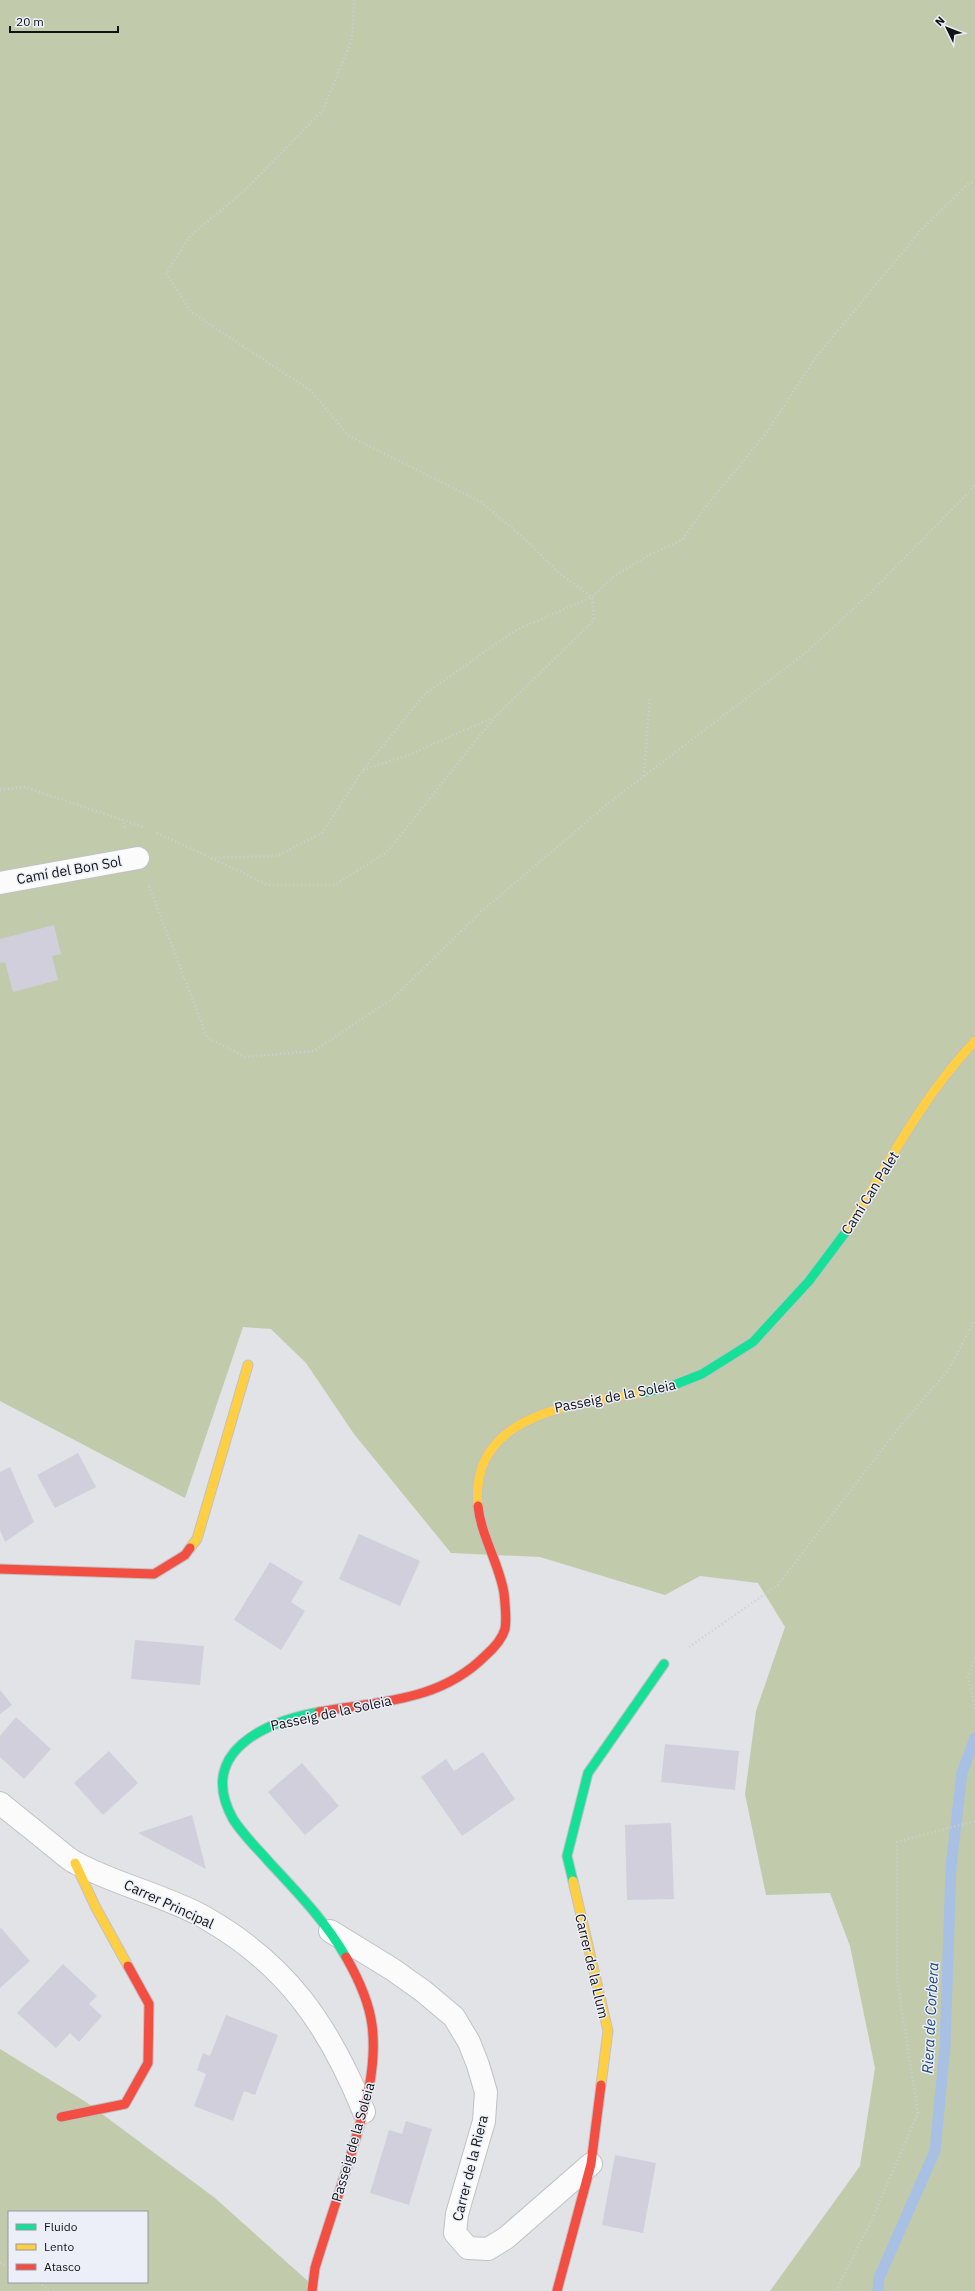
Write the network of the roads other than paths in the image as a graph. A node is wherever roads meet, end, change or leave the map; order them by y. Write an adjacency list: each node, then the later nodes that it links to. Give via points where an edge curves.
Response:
1 (138, 858): 2 (street, Camí del Bon Sol)
2 (0, 883)
3 (975, 1041): 4 (street, Camí Can Palet, via 938,1084 837,1245 809,1283)
4 (757, 1338): 10 (street, Passeig de la Soleia, via 723,1363 694,1379 664,1388 547,1410 516,1426 494,1446 478,1470 476,1500 482,1527 500,1571 506,1601 504,1632 489,1652 457,1680 421,1695 268,1725 250,1734 234,1748 222,1775 226,1800 236,1823)
5 (248, 1365): 6 (street, via 197,1539 185,1555 154,1574)
6 (0, 1569)
7 (664, 1664): 13 (street, Carrer de la Llum, via 588,1773 567,1856 608,2031)
8 (0, 1803): 9 (street, Carrer Principal)
9 (75, 1863): 11 (street, Carrer Principal, via 204,1917 283,1975 309,2006 329,2038 349,2075); 12 (street, via 95,1906 149,2004 148,2063 125,2104)
10 (330, 1931): 11 (street, Passeig de la Soleia, via 351,1966 372,2024 372,2081); 13 (street, Carrer de la Riera, via 423,1991 454,2017 469,2042 486,2092 484,2121 457,2214 455,2233 468,2248 488,2249 506,2238)
11 (364, 2112): 14 (street, Passeig de la Soleia, via 315,2268)
12 (61, 2117)
13 (591, 2164): 15 (street, Carrer de la Llum)
14 (312, 2291)
15 (557, 2291)

